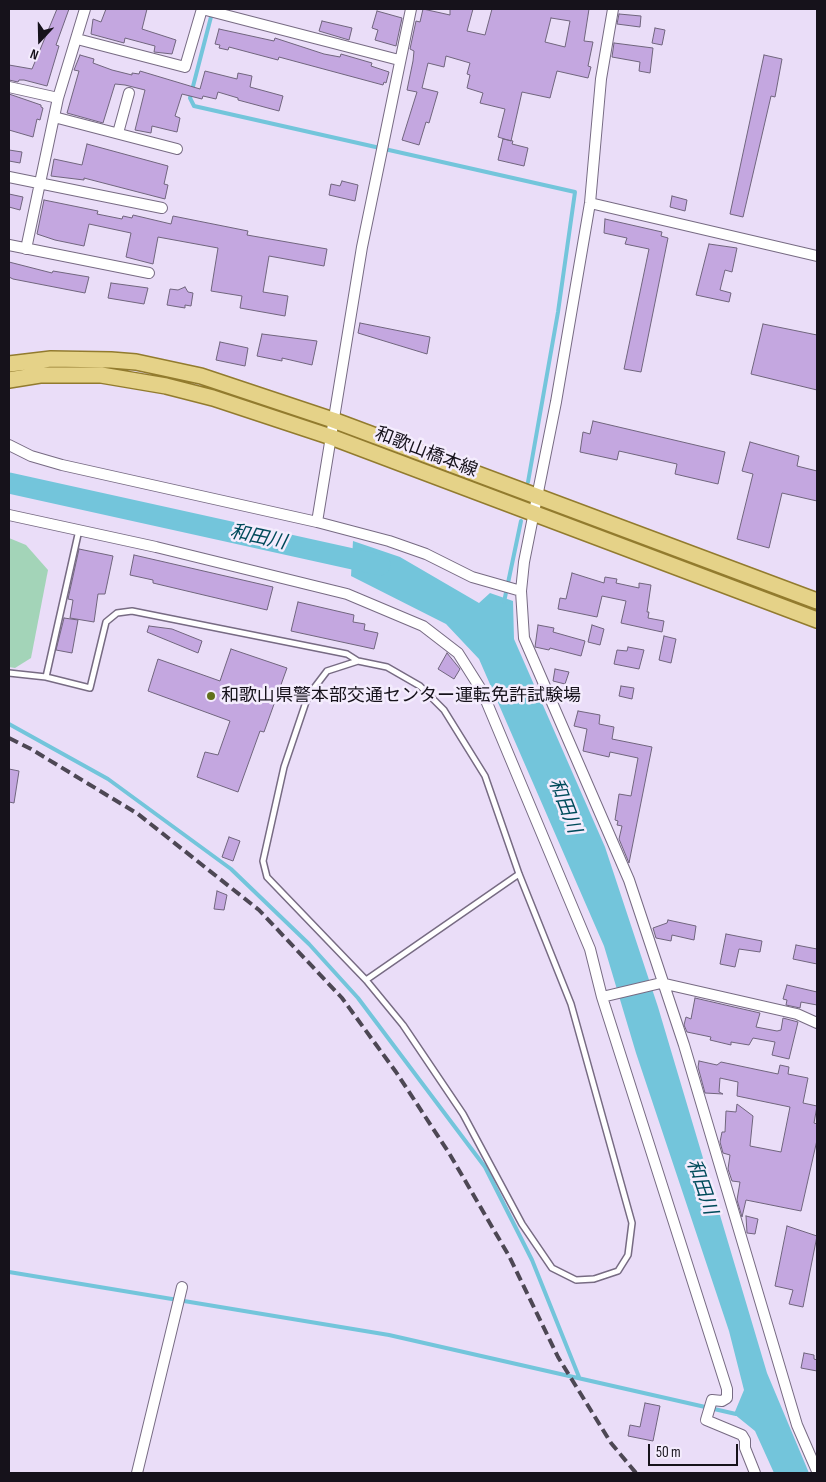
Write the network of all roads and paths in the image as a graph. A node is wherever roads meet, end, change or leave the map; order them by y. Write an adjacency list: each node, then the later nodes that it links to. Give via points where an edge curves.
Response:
1 (85, 9): 6 (street)
2 (202, 9): 5 (street); 6 (street, via 185,67)
3 (410, 9): 7 (street)
4 (613, 9): 16 (street, via 601,79)
5 (224, 12): 7 (street)
6 (77, 39): 10 (street)
7 (399, 60): 24 (street, via 362,247)
8 (9, 87): 10 (street)
9 (129, 93): 12 (street)
10 (58, 98): 11 (street)
11 (54, 117): 12 (street); 15 (street)
12 (118, 134): 13 (street)
13 (177, 149)
14 (9, 176): 15 (street)
15 (40, 183): 17 (street); 19 (street)
16 (590, 203): 20 (street); 27 (street)
17 (162, 208)
18 (9, 246): 19 (street)
19 (26, 249): 21 (street)
20 (817, 256)
21 (149, 273)
22 (14, 363): 24 (main road, 和歌山橋本線, via 84,359 153,365 201,376)
23 (14, 379): 25 (main road, 和歌山橋本線, via 101,375 166,386)
24 (334, 420): 25 (street); 27 (main road, 和歌山橋本線)
25 (331, 437): 28 (main road, 和歌山橋本線); 30 (street)
26 (9, 445): 30 (street, via 31,456 62,465)
27 (537, 496): 28 (street); 33 (main road, 和歌山橋本線)
28 (534, 514): 32 (street); 34 (main road, 和歌山橋本線)
29 (9, 515): 31 (street)
30 (317, 522): 32 (street, via 389,541 426,554 472,578)
31 (79, 530): 37 (lane); 41 (street, via 347,594 423,626 458,653 482,691 533,810 590,949)
32 (521, 591): 40 (street, via 524,638 629,880)
33 (817, 601)
34 (817, 620)
35 (358, 661): 37 (lane, via 347,654 132,611 117,613 106,622 90,688); 38 (lane, via 387,667 420,686 444,710 485,776); 39 (lane, via 328,671 308,696 284,767 263,860 267,877)
36 (9, 673): 37 (lane)
37 (46, 677)
38 (519, 874): 39 (lane); 39 (lane, via 571,1004 632,1224 628,1255 618,1271 594,1279 576,1280 552,1268 522,1224 463,1114 403,1024)
39 (366, 980)
40 (662, 983): 41 (street); 42 (street, via 798,1014); 44 (street, via 684,1045 797,1425)
41 (605, 997): 46 (street, via 727,1389 727,1398 712,1400 706,1420 742,1435)
42 (817, 1023)
43 (182, 1287): 45 (street)
44 (817, 1471)
45 (137, 1473)
46 (755, 1473)

